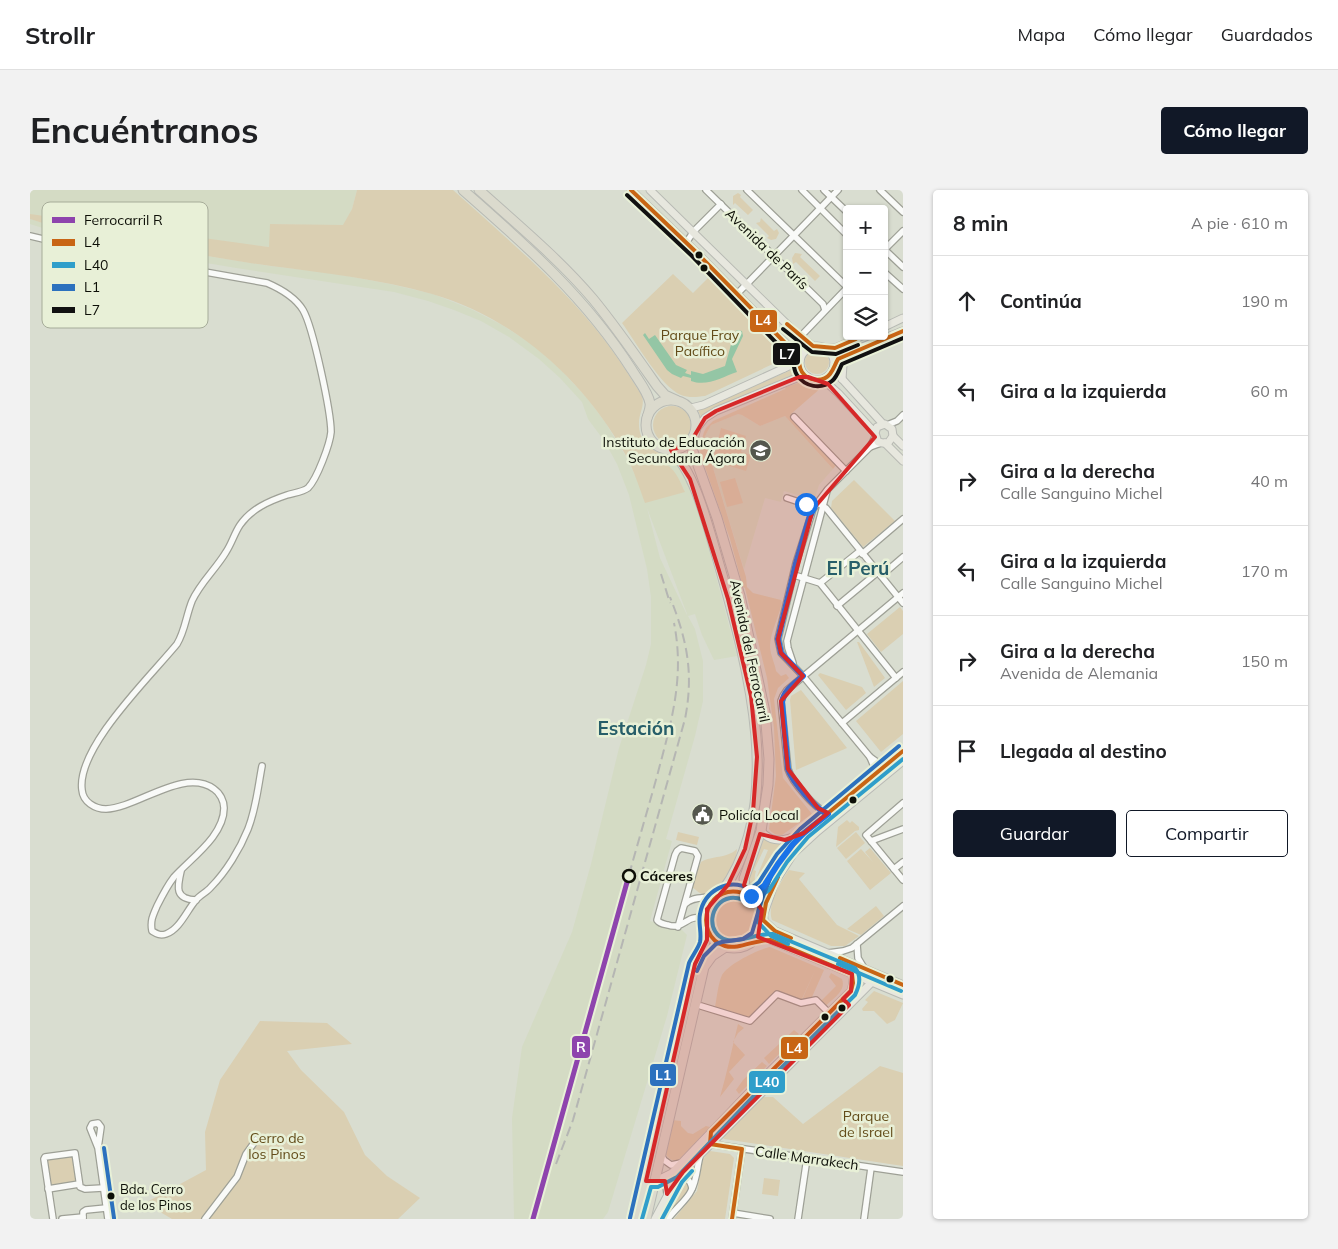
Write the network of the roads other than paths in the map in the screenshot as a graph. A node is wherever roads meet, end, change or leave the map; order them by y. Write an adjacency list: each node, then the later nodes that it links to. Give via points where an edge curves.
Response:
1 (463, 190): 54 (highway, via 535,254 585,306 647,394 651,405)
2 (480, 190): 50 (highway, via 568,272 665,395)
3 (631, 190): 21 (main road)
4 (650, 190): 18 (main road)
5 (706, 190): 12 (street, Avenida de París)
6 (747, 190): 19 (street, Avenida de París)
7 (802, 190): 13 (street)
8 (824, 190): 11 (street)
9 (838, 190): 11 (street)
10 (884, 191): 15 (street)
11 (831, 197): 13 (street); 14 (street)
12 (721, 204): 18 (street); 25 (street, Avenida de París)
13 (820, 208): 16 (street); 19 (street)
14 (843, 208)
15 (903, 212)
16 (843, 231)
17 (903, 231): 22 (street)
18 (694, 232): 20 (main road); 21 (street)
19 (794, 235): 25 (street); 30 (street, Avenida de París)
20 (701, 239): 23 (street); 29 (main road)
21 (686, 242): 23 (main road)
22 (888, 246)
23 (693, 249): 33 (main road)
24 (888, 254): 26 (street)
25 (774, 256): 29 (street); 34 (street, Avenida de París)
26 (903, 267)
27 (208, 273): 104 (street, via 267,283 280,289 303,310 323,382 331,434 308,488 261,506 242,522 224,556 197,591 181,638 107,727 88,760 82,790 85,800 98,808 121,806 154,792 185,784 202,784 219,792 224,808 221,821 208,844)
28 (888, 276): 31 (street)
29 (746, 284): 33 (street); 38 (main road)
30 (843, 284)
31 (903, 289)
32 (843, 292): 34 (street)
33 (737, 294): 41 (main road)
34 (826, 310): 38 (street)
35 (903, 318): 36 (main road)
36 (888, 325)
37 (903, 331): 43 (main road)
38 (800, 337): 40 (main road)
39 (853, 340): 42 (main road, via 835,348)
40 (813, 346): 42 (main road); 44 (main road, via 804,352)
41 (791, 348): 44 (main road); 46 (main road, via 790,361)
42 (825, 348): 45 (main road, via 832,354)
43 (849, 354): 45 (main road, via 838,359); 49 (main road, via 843,365)
44 (800, 360): 46 (main road); 47 (main road, via 801,370)
45 (834, 366): 48 (main road, via 828,377); 49 (main road)
46 (780, 371): 51 (main road)
47 (808, 377): 48 (main road); 57 (main road, via 799,377 716,411)
48 (819, 380): 59 (main road, via 838,393)
49 (842, 380): 56 (main road)
50 (676, 400): 51 (highway); 54 (highway, via 660,402)
51 (690, 408): 57 (highway, via 696,417)
52 (903, 415): 55 (street)
53 (794, 417): 66 (street)
54 (647, 418): 64 (highway, via 649,438 657,446)
55 (897, 421): 56 (street); 58 (street)
56 (885, 425): 58 (main road); 59 (main road, via 877,427)
57 (696, 429): 60 (highway)
58 (894, 434): 61 (main road, via 891,441); 62 (main road)
59 (875, 435): 61 (main road); 63 (street)
60 (690, 443): 64 (highway); 99 (highway, Avenida del Ferrocarril, via 740,596 765,712 769,759)
61 (883, 443): 63 (street); 65 (main road)
62 (903, 446)
63 (870, 447): 66 (street)
64 (671, 450): 107 (highway, Avenida del Ferrocarril, via 683,464 709,531 742,655 756,731 756,785 750,828 740,862)
65 (903, 462)
66 (846, 471): 67 (street)
67 (828, 489): 69 (street); 70 (street)
68 (787, 498): 69 (street)
69 (814, 507): 70 (street); 77 (street)
70 (823, 509): 71 (street); 73 (street)
71 (832, 517): 73 (street); 74 (street)
72 (903, 519): 74 (street)
73 (819, 523): 78 (street)
74 (861, 553): 76 (street); 79 (street)
75 (903, 557): 76 (street)
76 (879, 574): 80 (street); 81 (street)
77 (793, 578): 78 (street); 83 (street)
78 (804, 580): 79 (street); 84 (street)
79 (820, 583): 81 (street)
80 (901, 598): 82 (street)
81 (837, 606): 82 (street)
82 (857, 631): 87 (street); 88 (street)
83 (778, 639): 84 (street); 85 (street, via 781,653)
84 (787, 642): 85 (street)
85 (794, 665): 87 (street)
86 (903, 672): 88 (street)
87 (803, 676): 89 (street); 97 (street, via 782,696 788,769 790,776 818,808)
88 (896, 678): 89 (street)
89 (842, 723): 91 (street)
90 (903, 751): 93 (main road)
91 (870, 758): 93 (street); 95 (street)
92 (903, 761): 114 (main road, via 793,854 775,882)
93 (888, 763): 95 (main road)
94 (262, 766): 110 (street, via 254,814 247,832 211,888)
95 (874, 775): 97 (main road)
96 (903, 803): 101 (street, via 866,835)
97 (828, 814): 100 (main road)
98 (903, 830): 101 (street)
99 (761, 831): 100 (main road, via 775,840); 108 (highway, Avenida del Ferrocarril, via 745,874 744,885)
100 (804, 833): 108 (main road, via 764,886)
101 (871, 841): 103 (street)
102 (903, 862): 103 (street)
103 (894, 869): 105 (street)
104 (181, 871): 110 (street, via 179,890 182,897); 110 (street, via 166,888 156,908 152,931 159,935 171,931)
105 (903, 880)
106 (690, 884): 109 (street); 112 (street); 116 (street, via 698,856 695,851 681,848 677,851 658,920)
107 (720, 894): 108 (highway, via 736,890); 109 (street); 115 (highway, via 709,905)
108 (748, 894): 114 (highway, via 760,905)
109 (696, 898): 112 (street, via 689,900)
110 (196, 900)
111 (903, 906): 118 (street)
112 (683, 908): 113 (street, via 684,915); 116 (street)
113 (691, 918): 115 (street, via 699,917); 116 (street)
114 (763, 918): 117 (highway, via 758,935); 120 (main road, via 775,931)
115 (706, 925): 119 (highway, via 717,942); 146 (highway, via 705,946 695,964)
116 (678, 927)
117 (750, 943): 119 (highway); 122 (main road, via 763,938 771,940)
118 (857, 944): 120 (street, via 843,951); 121 (street, via 858,958)
119 (727, 946): 139 (highway, via 712,956 704,967)
120 (825, 952): 121 (main road)
121 (866, 970): 124 (main road)
122 (852, 974): 123 (main road); 126 (main road, via 851,991)
123 (872, 982): 125 (main road); 127 (main road)
124 (903, 985)
125 (903, 995)
126 (843, 999): 127 (street); 129 (main road)
127 (849, 1005): 131 (main road)
128 (700, 1006): 129 (street, via 750,1021 777,994 801,1003 816,1000)
129 (829, 1014): 130 (main road)
130 (760, 1082): 131 (street); 132 (main road)
131 (769, 1084): 134 (main road)
132 (711, 1132): 134 (street); 135 (main road)
133 (256, 1140): 158 (street, via 246,1154 237,1177)
134 (710, 1144): 135 (street, Calle Marrakech); 137 (street, Calle Marrakech); 138 (main road)
135 (698, 1146): 141 (main road)
136 (98, 1148): 148 (street)
137 (742, 1149): 140 (street, Calle Marrakech); 153 (street)
138 (700, 1154): 144 (main road); 149 (street)
139 (661, 1155): 141 (street, via 671,1165); 145 (highway)
140 (807, 1158): 142 (street, Calle Marrakech); 164 (street)
141 (681, 1163): 145 (main road, via 672,1173)
142 (871, 1168): 143 (street, Calle Marrakech); 165 (street)
143 (903, 1172)
144 (677, 1178): 149 (street, via 688,1179); 151 (main road)
145 (658, 1180): 146 (highway); 151 (street, via 666,1184); 160 (highway)
146 (646, 1181): 159 (highway)
147 (79, 1184): 148 (street, via 85,1189); 150 (street); 150 (street, via 75,1153 45,1157)
148 (103, 1188): 152 (street)
149 (692, 1188): 162 (street)
150 (48, 1189): 155 (street)
151 (668, 1194): 161 (main road)
152 (106, 1208): 154 (street, via 86,1210); 157 (street)
153 (732, 1216): 163 (street)
154 (83, 1218): 156 (street)
155 (53, 1219)
156 (62, 1219)
157 (108, 1219)
158 (205, 1219)
159 (636, 1219)
160 (646, 1219)
161 (655, 1219)
162 (668, 1219)
163 (770, 1219)
164 (798, 1219)
165 (864, 1219)

